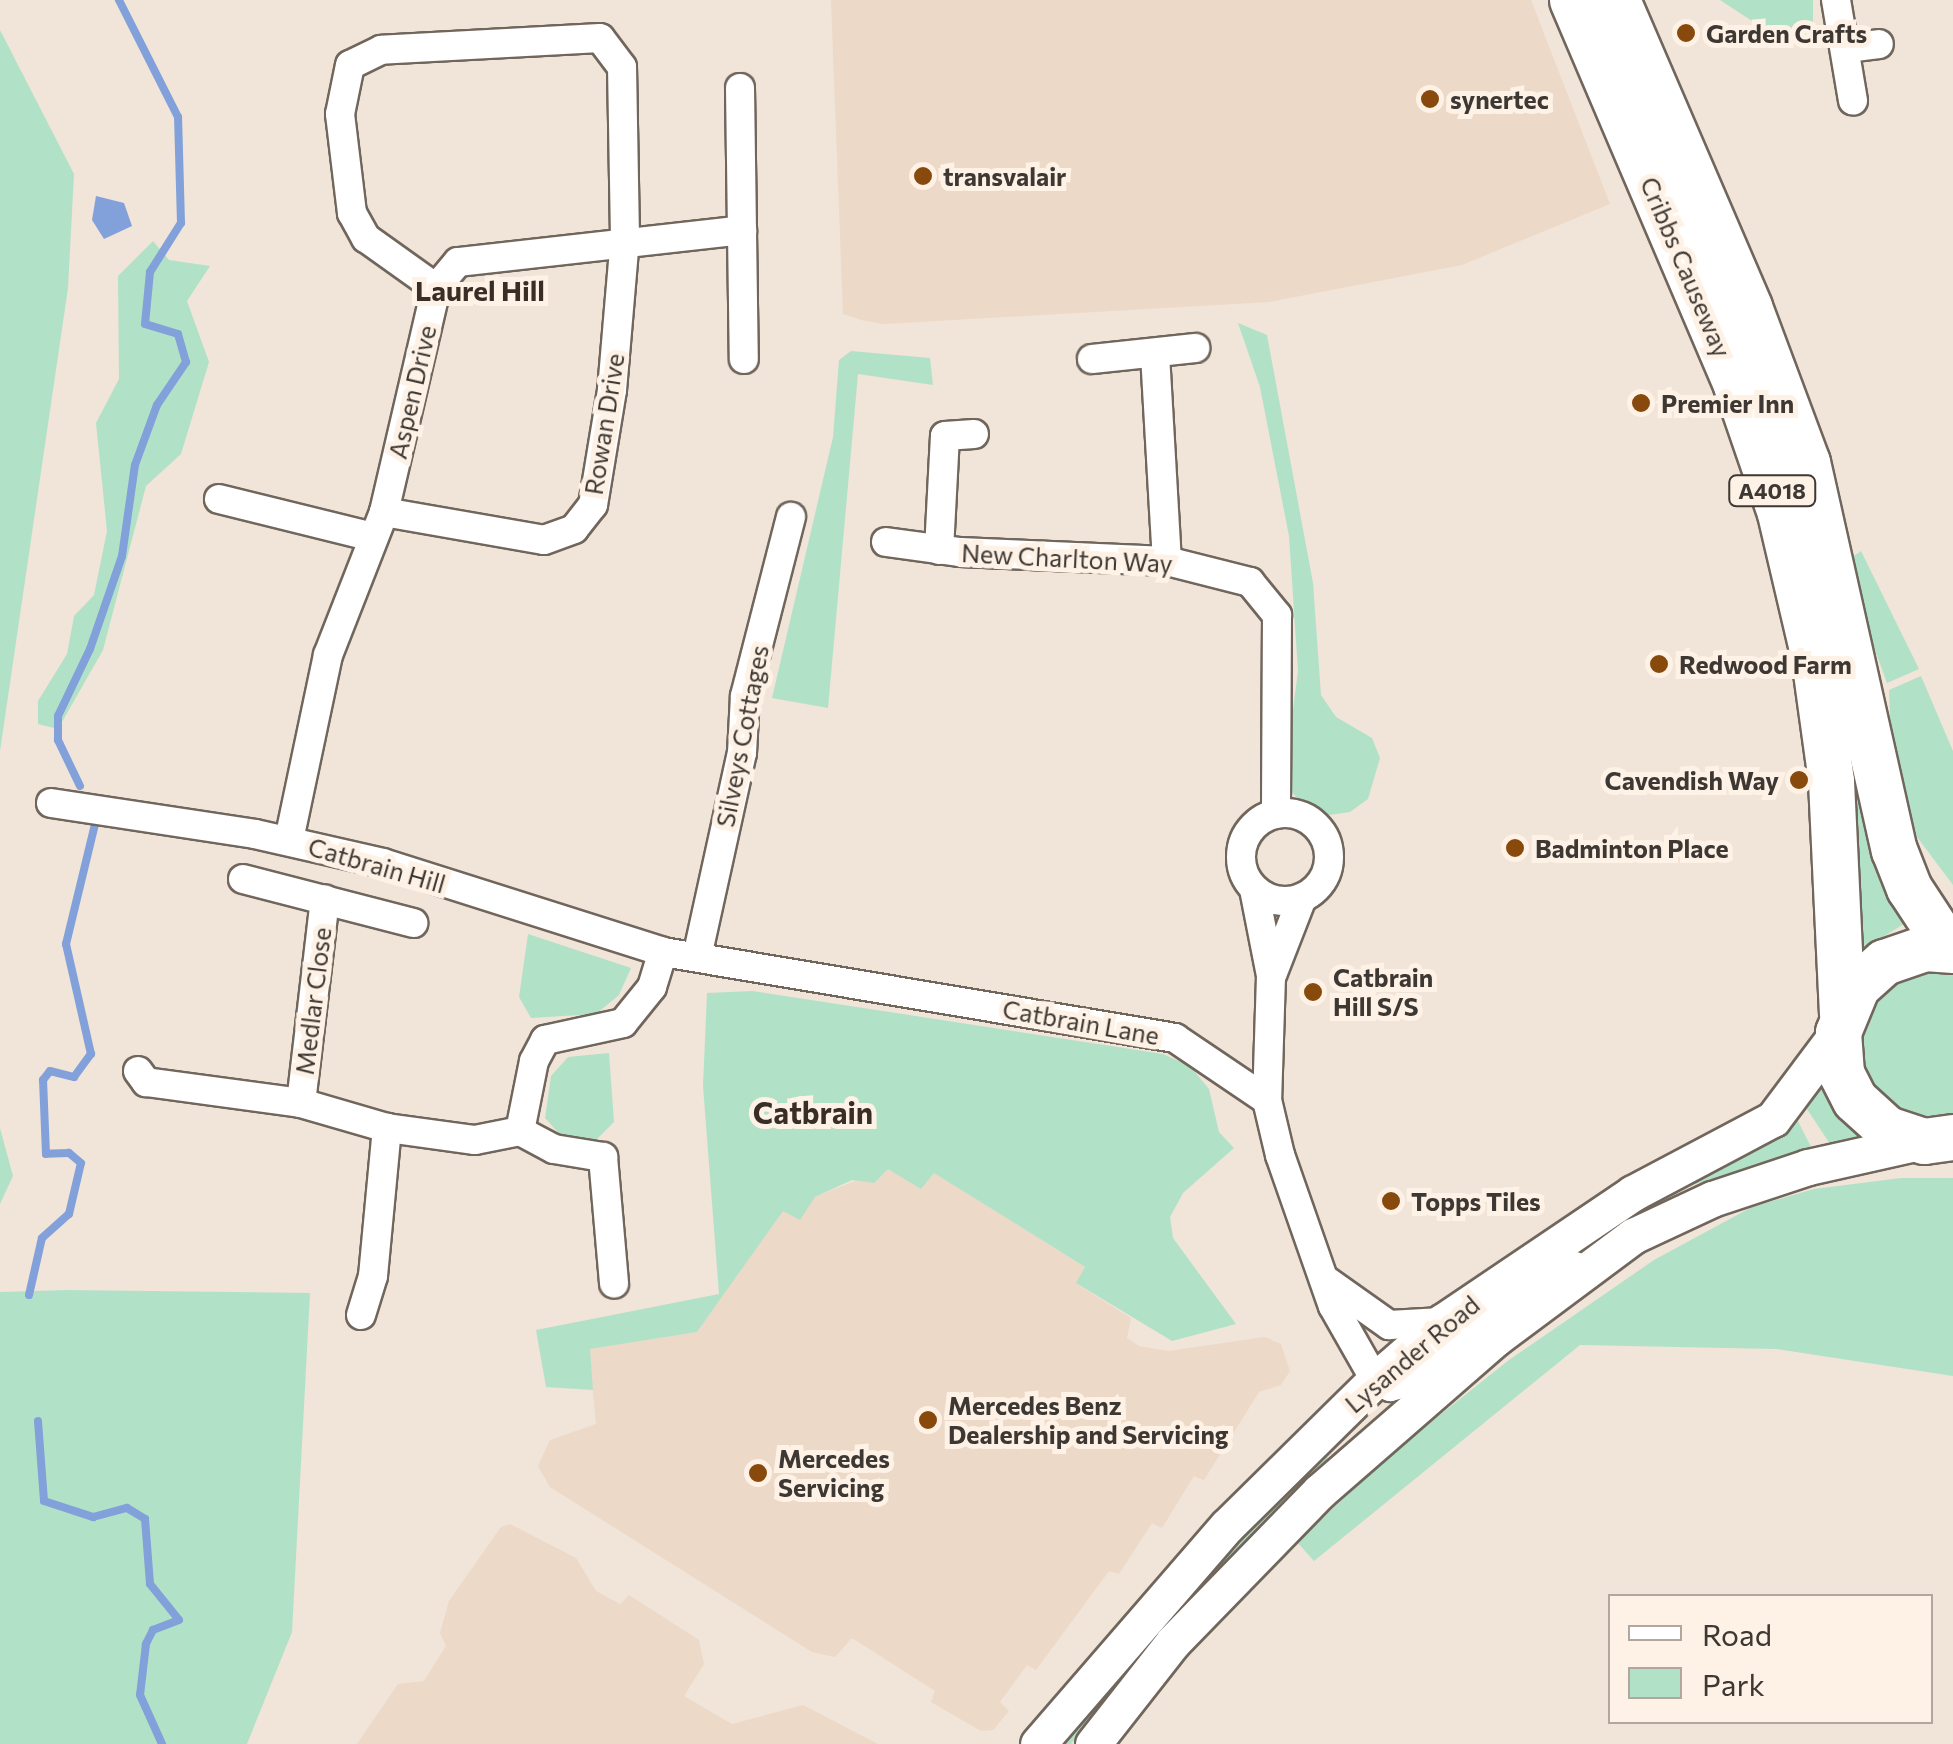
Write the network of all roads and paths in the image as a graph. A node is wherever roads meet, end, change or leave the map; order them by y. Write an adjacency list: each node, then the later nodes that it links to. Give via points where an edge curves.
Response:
1 (1572, 0): 36 (main road, Cribbs Causeway / A4018, via 1736,385 1780,513 1814,658 1831,781)
2 (1617, 0): 22 (main road, Cribbs Causeway / A4018, via 1749,307 1807,462)
3 (1836, 0): 5 (street)
4 (1879, 44): 5 (street)
5 (1847, 48): 7 (street)
6 (740, 88): 8 (street)
7 (1854, 101)
8 (742, 230): 9 (street); 13 (street)
9 (625, 238): 10 (street, via 458,262); 10 (street, Rowan Drive, via 622,67 600,38 382,50 350,65 340,114 352,213 366,238); 18 (street, Rowan Drive, via 606,438 593,504 582,522 555,538 522,540)
10 (436, 288): 18 (street, Aspen Drive)
11 (1195, 348): 12 (street)
12 (1155, 354): 14 (street); 21 (street)
13 (744, 359)
14 (1092, 359)
15 (974, 434): 20 (street, New Charlton Way, via 945,436)
16 (219, 500): 18 (street)
17 (790, 517): 34 (street, Silveys Cottages, via 745,696 742,753)
18 (378, 524): 25 (street, Aspen Drive, via 328,655)
19 (886, 542): 20 (street, New Charlton Way)
20 (939, 550): 21 (street, New Charlton Way)
21 (1167, 561): 24 (street, New Charlton Way, via 1250,582 1277,615)
22 (1884, 794): 30 (main road, A4018); 32 (main road, Cribbs Causeway / A4018, via 1909,888)
23 (51, 803): 25 (street, Catbrain Hill)
24 (1276, 814): 27 (street, via 1245,838 1242,865); 28 (street, via 1301,816 1326,843 1324,878)
25 (288, 840): 33 (street, Catbrain Hill, via 384,863)
26 (243, 879): 29 (street, Medlar Close)
27 (1254, 889): 28 (street, via 1276,901); 35 (street)
28 (1302, 898): 35 (street)
29 (326, 899): 31 (street, Medlar Close); 39 (street, Medlar Close)
30 (1953, 900)
31 (412, 923)
32 (1951, 949): 36 (main road, A4018, via 1925,948 1884,962 1856,986)
33 (663, 952): 34 (street, Catbrain Hill); 41 (street, via 652,987 623,1023 545,1040 534,1061)
34 (697, 957): 38 (street, Catbrain Lane, via 1176,1038)
35 (1272, 976): 38 (street)
36 (1840, 1023): 42 (main road, A4018, via 1842,1073 1855,1100 1887,1129); 47 (street, Lysander Road, via 1773,1119 1632,1193)
37 (138, 1072): 39 (street, Medlar Close, via 146,1082)
38 (1268, 1100): 44 (street)
39 (301, 1104): 40 (street, Medlar Close)
40 (387, 1128): 41 (street, Medlar Close, via 475,1140); 46 (street, via 372,1276)
41 (520, 1131): 45 (street, via 554,1150 603,1156)
42 (1942, 1141): 43 (street, Lysander Road, via 1808,1166 1712,1198)
43 (1634, 1236): 48 (street, via 1510,1298 1406,1383 1390,1387); 50 (street, Lysander Road, via 1496,1338 1272,1536 1173,1642)
44 (1320, 1274): 47 (street, via 1389,1325); 48 (street, via 1352,1347)
45 (614, 1284)
46 (361, 1315)
47 (1442, 1322): 48 (street, Lysander Road)
48 (1375, 1380): 49 (street, Lysander Road, via 1227,1526)
49 (1038, 1744)
50 (1092, 1744)

